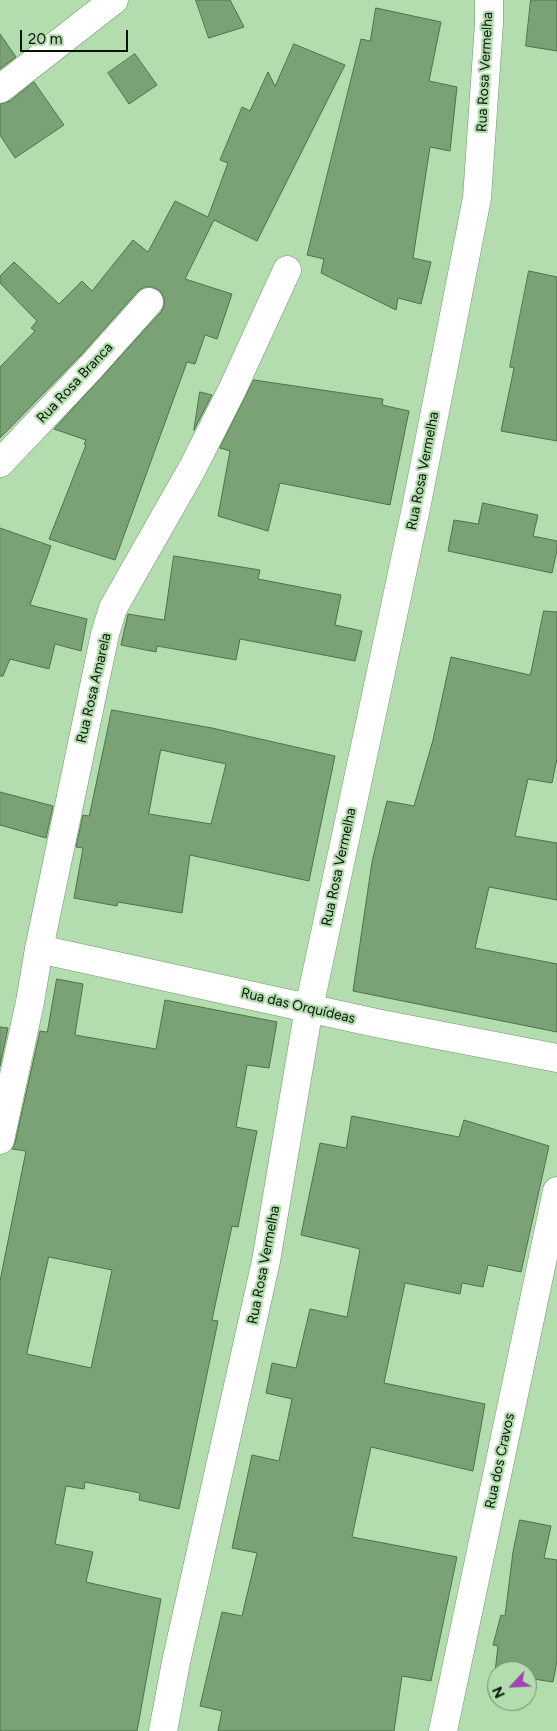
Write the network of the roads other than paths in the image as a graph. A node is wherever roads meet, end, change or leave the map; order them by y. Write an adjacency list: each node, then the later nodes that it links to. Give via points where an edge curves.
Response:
1 (114, 0): 3 (street)
2 (489, 0): 8 (street, Rua Rosa Vermelha, via 477,198 416,508)
3 (0, 90)
4 (287, 270): 7 (street, Rua Rosa Amarela, via 192,469 113,608)
5 (150, 302): 6 (street, Rua Rosa Branca)
6 (0, 463)
7 (39, 949): 8 (street, Rua das Orquídeas); 10 (street, Rua Rosa Amarela)
8 (309, 1008): 9 (street, Rua das Orquídeas); 12 (street, Rua Rosa Vermelha, via 266,1261)
9 (557, 1058)
10 (0, 1140)
11 (557, 1191): 13 (street, Rua dos Cravos)
12 (163, 1731)
13 (443, 1731)

